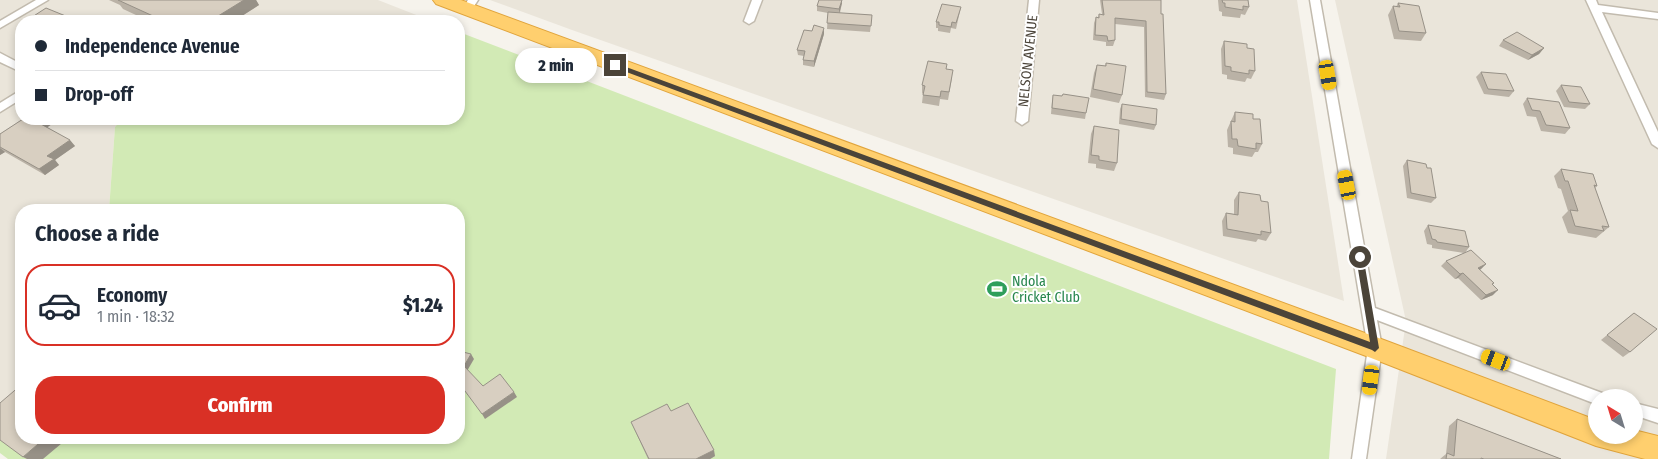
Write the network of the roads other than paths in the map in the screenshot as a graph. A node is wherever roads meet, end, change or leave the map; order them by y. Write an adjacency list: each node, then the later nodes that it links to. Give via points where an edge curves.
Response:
1 (43, 0): 8 (street)
2 (443, 0): 6 (highway)
3 (757, 0): 11 (street)
4 (1034, 0): 17 (street, NELSON AVENUE)
5 (1315, 0): 19 (street)
6 (470, 4): 20 (highway)
7 (1593, 4): 10 (street); 18 (street)
8 (17, 15)
9 (15, 16): 12 (street)
10 (1658, 16)
11 (749, 21)
12 (0, 25)
13 (0, 57): 14 (street)
14 (15, 65)
15 (15, 98): 16 (street)
16 (0, 108)
17 (1022, 121)
18 (1658, 144)
19 (1370, 312): 20 (street); 21 (street)
20 (1375, 348): 24 (highway); 27 (street)
21 (1588, 395)
22 (1643, 412): 23 (street)
23 (1658, 416)
24 (1588, 430)
25 (1638, 444): 26 (highway)
26 (1658, 449)
27 (1359, 459)

